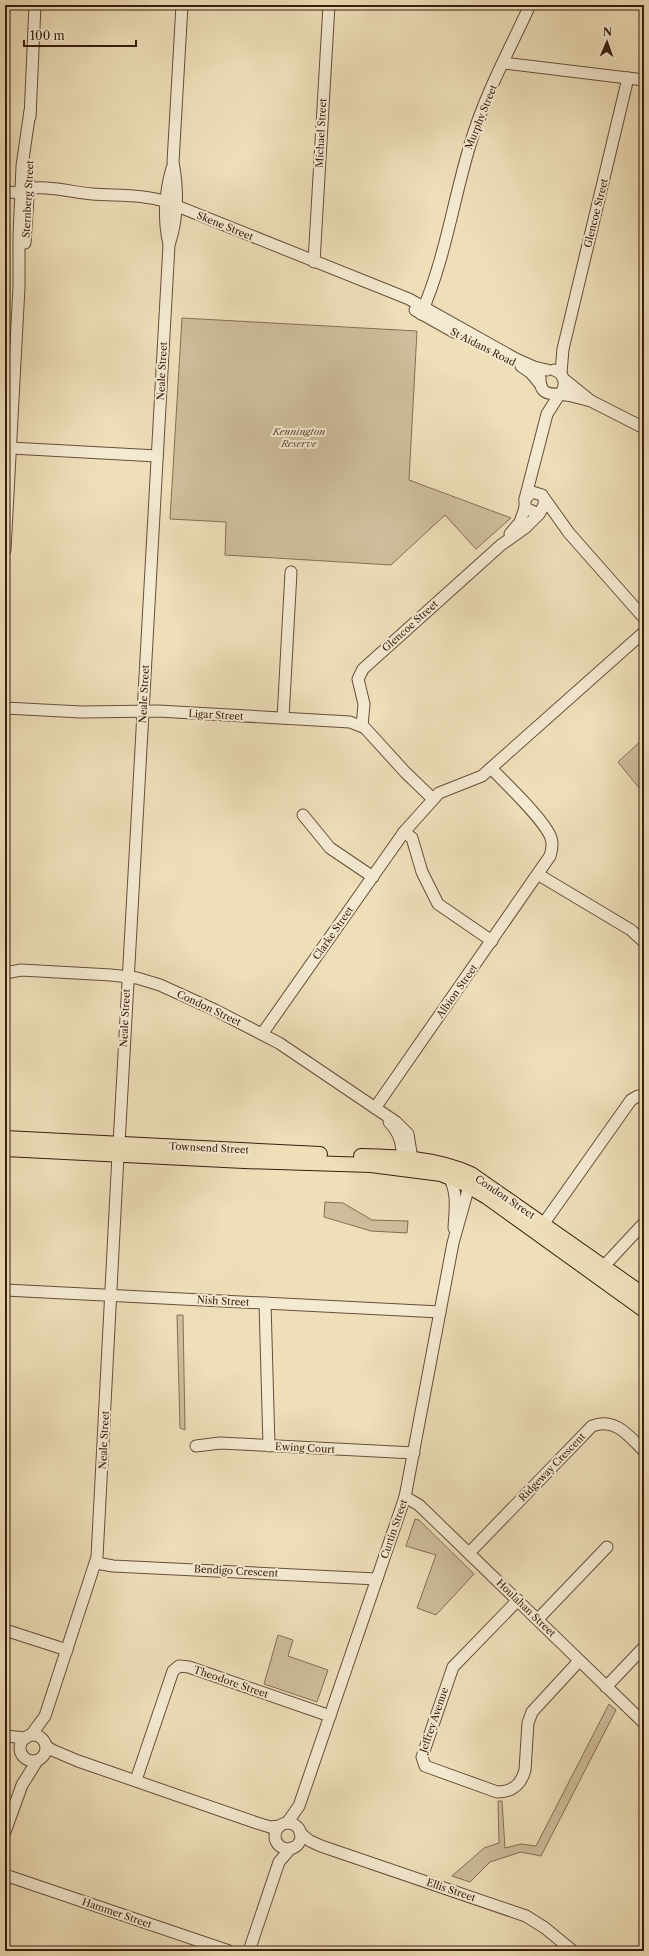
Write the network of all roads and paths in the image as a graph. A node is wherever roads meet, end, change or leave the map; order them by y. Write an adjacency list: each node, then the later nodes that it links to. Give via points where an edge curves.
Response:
1 (35, 5): 8 (street, Sternberg Street)
2 (182, 5): 10 (street, Neale Street, via 174,162 169,180)
3 (329, 5): 11 (street, Michael Street)
4 (530, 5): 5 (street, Murphy Street)
5 (504, 63): 6 (street); 12 (street, Murphy Street, via 470,143)
6 (628, 78): 7 (street); 13 (street, Glencoe Street)
7 (644, 80)
8 (25, 191): 9 (street, Skene Street); 10 (street, Skene Street, via 142,197); 21 (street, Sternberg Street)
9 (5, 192)
10 (171, 204): 11 (street, Skene Street); 22 (street, Neale Street, via 166,229 169,245)
11 (314, 262): 12 (street, Skene Street)
12 (426, 312): 14 (street, St Aidans Road, via 516,359); 16 (street, St Aidans Road, via 525,368)
13 (563, 349): 14 (street, Glencoe Street); 15 (street, Glencoe Street)
14 (548, 370): 15 (street, via 556,370); 16 (street, via 540,377)
15 (563, 377): 17 (street, via 564,388); 18 (street)
16 (543, 389): 17 (street, via 552,395); 19 (street, Glencoe Street)
17 (560, 395): 18 (street); 19 (street, Glencoe Street)
18 (591, 401): 20 (street)
19 (547, 414): 23 (street, Glencoe Street)
20 (644, 428)
21 (7, 448): 22 (street); 29 (street, Sternberg Street)
22 (157, 456): 34 (street, Neale Street)
23 (536, 464): 24 (street, Glencoe Street, via 537,484); 25 (street, Glencoe Street)
24 (543, 496): 25 (street, via 532,492); 26 (street, via 545,504); 27 (street)
25 (525, 503): 26 (street); 28 (street, Glencoe Street, via 520,522)
26 (539, 514): 27 (street); 28 (street, Glencoe Street)
27 (569, 533): 31 (street)
28 (502, 544): 36 (street, Glencoe Street, via 363,668 358,679 364,704)
29 (5, 550)
30 (291, 572): 35 (street)
31 (644, 618)
32 (644, 632): 37 (street, Clarke Street)
33 (5, 708): 34 (street, Ligar Street, via 81,712)
34 (143, 711): 35 (street, Ligar Street); 48 (street, Neale Street)
35 (283, 718): 36 (street, Ligar Street, via 350,722)
36 (362, 726): 38 (street, via 405,772 413,786)
37 (491, 768): 38 (street, Clarke Street, via 444,785); 41 (street, Albion Street, via 551,836 551,853)
38 (429, 798): 40 (street, Clarke Street, via 411,818)
39 (303, 815): 42 (street, via 330,848)
40 (404, 832): 42 (street, Clarke Street); 44 (street, via 412,838 422,872 438,904)
41 (539, 874): 43 (street); 44 (street, Albion Street)
42 (372, 877): 49 (street, Clarke Street)
43 (642, 935)
44 (492, 941): 51 (street, Albion Street)
45 (5, 965): 46 (street, Condon Street)
46 (21, 970): 47 (street, Condon Street); 48 (street, Condon Street)
47 (5, 973)
48 (127, 977): 49 (street, Condon Street, via 149,981 178,993); 54 (street, Neale Street)
49 (262, 1034): 51 (street, Condon Street, via 291,1050)
50 (639, 1093): 58 (street, via 631,1100)
51 (374, 1108): 55 (street, Condon Street, via 405,1130 410,1144)
52 (5, 1138): 54 (main road, Townsend Street)
53 (5, 1149): 54 (main road, Townsend Street)
54 (119, 1149): 55 (main road, Townsend Street, via 256,1162); 63 (street, Neale Street)
55 (407, 1162): 56 (main road, Condon Street); 57 (main road, via 463,1176); 58 (main road, Condon Street, via 443,1164 471,1174)
56 (449, 1177): 57 (main road, Condon Street); 60 (street, Curtin Street, via 455,1195)
57 (469, 1186): 60 (street, Curtin Street); 61 (main road, Condon Street)
58 (544, 1223): 61 (main road, Condon Street)
59 (644, 1223): 61 (street)
60 (454, 1242): 67 (street, Curtin Street)
61 (600, 1270): 64 (main road, Condon Street); 66 (main road, Condon Street)
62 (5, 1290): 63 (street, Nish Street)
63 (111, 1295): 65 (street, Nish Street); 75 (street, Neale Street)
64 (644, 1295)
65 (265, 1303): 67 (street, Nish Street); 69 (street)
66 (644, 1310)
67 (440, 1312): 71 (street, Curtin Street)
68 (196, 1446): 69 (street, Ewing Court, via 220,1443)
69 (270, 1446): 71 (street, Ewing Court)
70 (644, 1451): 74 (street, Ridgeway Crescent, via 617,1426 607,1423 592,1426)
71 (414, 1453): 72 (street, Curtin Street)
72 (405, 1497): 74 (street, Houlahan Street, via 419,1505); 76 (street, Curtin Street)
73 (607, 1547): 78 (street)
74 (469, 1553): 77 (street, Houlahan Street)
75 (96, 1562): 76 (street, Bendigo Crescent, via 113,1566); 81 (street, Neale Street)
76 (377, 1579): 85 (street, Curtin Street)
77 (518, 1600): 78 (street, Houlahan Street); 82 (street, Jeffrey Avenue, via 453,1667 423,1752 422,1761 425,1766 497,1792 515,1788 525,1770 528,1723 532,1712)
78 (538, 1619): 82 (street, Houlahan Street)
79 (5, 1630): 81 (street)
80 (644, 1647): 83 (street)
81 (67, 1650): 84 (street, Neale Street)
82 (579, 1661): 83 (street, Houlahan Street)
83 (606, 1686): 86 (street, Houlahan Street)
84 (45, 1716): 88 (street, Neale Street); 90 (street, Neale Street)
85 (330, 1716): 94 (street, Theodore Street, via 189,1667 179,1666 173,1671); 96 (street, Curtin Street)
86 (644, 1723)
87 (5, 1736): 88 (street)
88 (28, 1737): 90 (street, via 39,1736); 91 (street, via 21,1744)
89 (5, 1741): 91 (street)
90 (45, 1743): 92 (street, via 46,1753); 93 (street, via 52,1750)
91 (22, 1754): 92 (street, via 30,1761); 95 (street)
92 (39, 1760): 93 (street); 95 (street)
93 (78, 1761): 94 (street)
94 (136, 1780): 97 (street)
95 (22, 1785): 100 (street)
96 (299, 1806): 98 (street, Curtin Street); 99 (street, Curtin Street)
97 (257, 1823): 98 (street, via 270,1827); 101 (street)
98 (283, 1824): 99 (street, via 293,1824); 101 (street, via 275,1833)
99 (299, 1831): 102 (street, Ellis Street, via 310,1841); 103 (street, via 300,1840)
100 (5, 1832)
101 (276, 1840): 103 (street, via 280,1846); 104 (street)
102 (321, 1846): 103 (street, Ellis Street); 108 (street, Ellis Street, via 526,1916)
103 (293, 1847): 104 (street)
104 (279, 1862): 107 (street)
105 (5, 1875): 106 (street, Hammer Street)
106 (229, 1951)
107 (250, 1951)
108 (573, 1951)

